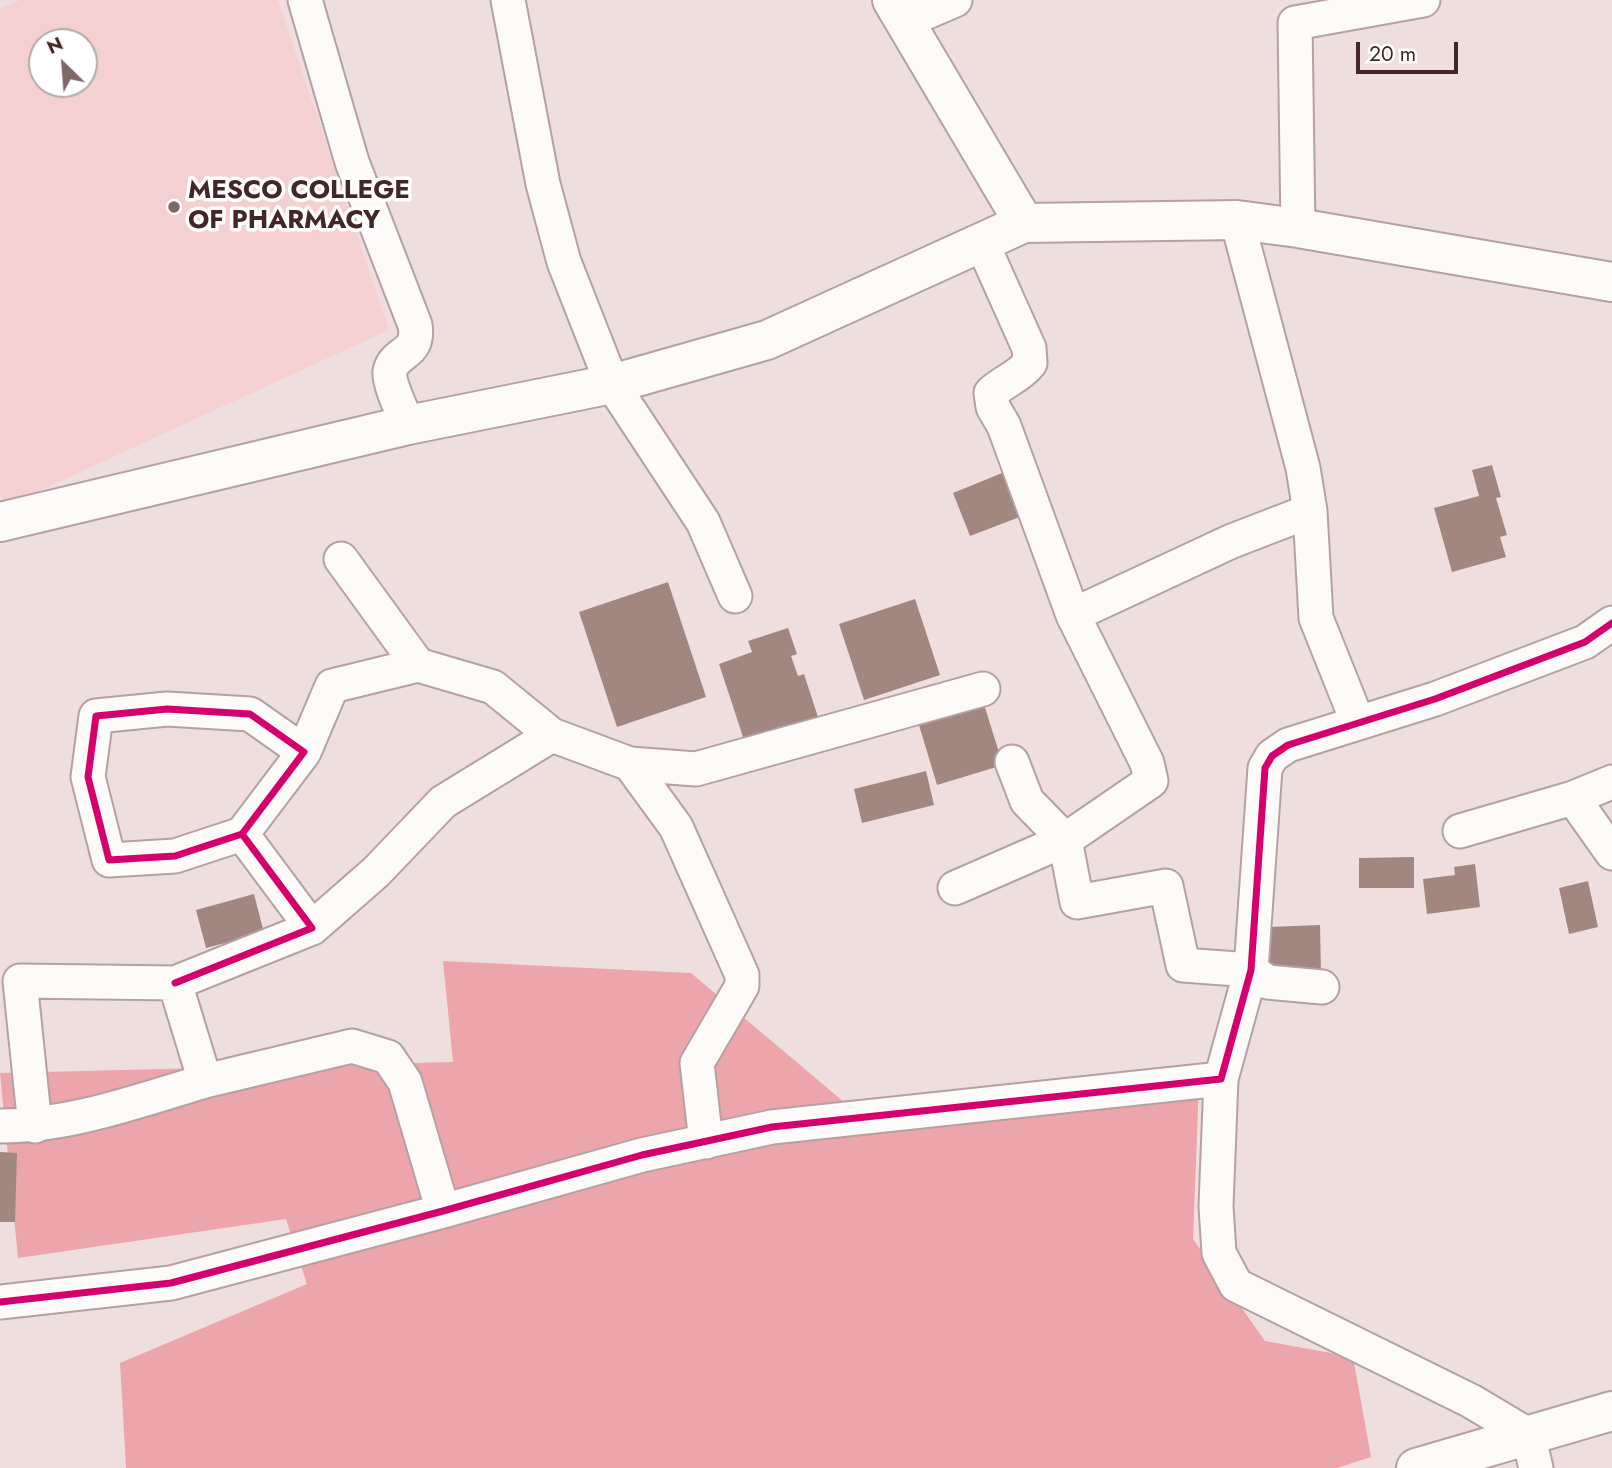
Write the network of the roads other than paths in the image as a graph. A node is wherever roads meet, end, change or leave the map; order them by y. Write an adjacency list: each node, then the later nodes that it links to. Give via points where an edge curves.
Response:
1 (304, 0): 13 (street, via 352,162 415,325 417,338 390,372)
2 (508, 0): 12 (street, via 555,231)
3 (955, 0): 6 (street)
4 (1423, 0): 5 (street)
5 (1338, 8): 9 (street, via 1295,23)
6 (899, 10): 8 (main road)
7 (1237, 220): 8 (main road); 9 (main road); 14 (street, via 1303,468)
8 (1024, 223): 10 (main road)
9 (1298, 228): 11 (main road)
10 (982, 243): 12 (main road, via 767,340); 18 (street, via 1029,348 1030,363 1021,374 991,393 993,407)
11 (1612, 282)
12 (612, 384): 13 (main road); 17 (street, via 703,522)
13 (408, 425): 15 (main road)
14 (1310, 511): 18 (street, via 1232,541); 22 (street, via 1316,618)
15 (0, 522)
16 (341, 559): 20 (street)
17 (735, 596)
18 (1073, 615): 31 (street, via 1147,763 1151,781)
19 (1612, 623): 22 (street, via 1585,642)
20 (418, 665): 23 (street, via 493,687); 24 (street, via 332,686)
21 (982, 689): 26 (street, via 696,769)
22 (1357, 723): 35 (street, via 1288,746 1272,756 1265,768)
23 (552, 735): 26 (street); 34 (street, via 443,802 376,872)
24 (304, 751): 30 (street); 30 (street, via 250,713 167,709 96,716 88,777 109,860 175,856)
25 (1012, 762): 31 (street, via 1027,801)
26 (630, 764): 42 (street, via 676,827 742,975 742,986 697,1063)
27 (1612, 782): 28 (street)
28 (1573, 798): 29 (street); 32 (street)
29 (1460, 831)
30 (242, 834): 34 (street)
31 (1065, 840): 33 (street); 35 (street, via 1077,902 1166,886 1183,965)
32 (1612, 853)
33 (955, 888)
34 (312, 928): 36 (street)
35 (1251, 970): 37 (street, via 1267,982); 38 (street)
36 (175, 982): 39 (street); 41 (street, via 20,981)
37 (1322, 987)
38 (1221, 1079): 42 (street, via 772,1127); 46 (street, via 1216,1206 1219,1253 1236,1285 1471,1401)
39 (205, 1080): 41 (street, via 119,1108); 43 (street, via 352,1046 388,1057 405,1082)
40 (0, 1126): 41 (street)
41 (35, 1126)
42 (706, 1142): 43 (street, via 642,1155)
43 (443, 1211): 44 (street, via 171,1283)
44 (0, 1302)
45 (1612, 1411): 46 (main road)
46 (1532, 1452): 47 (main road)
47 (1416, 1468)

